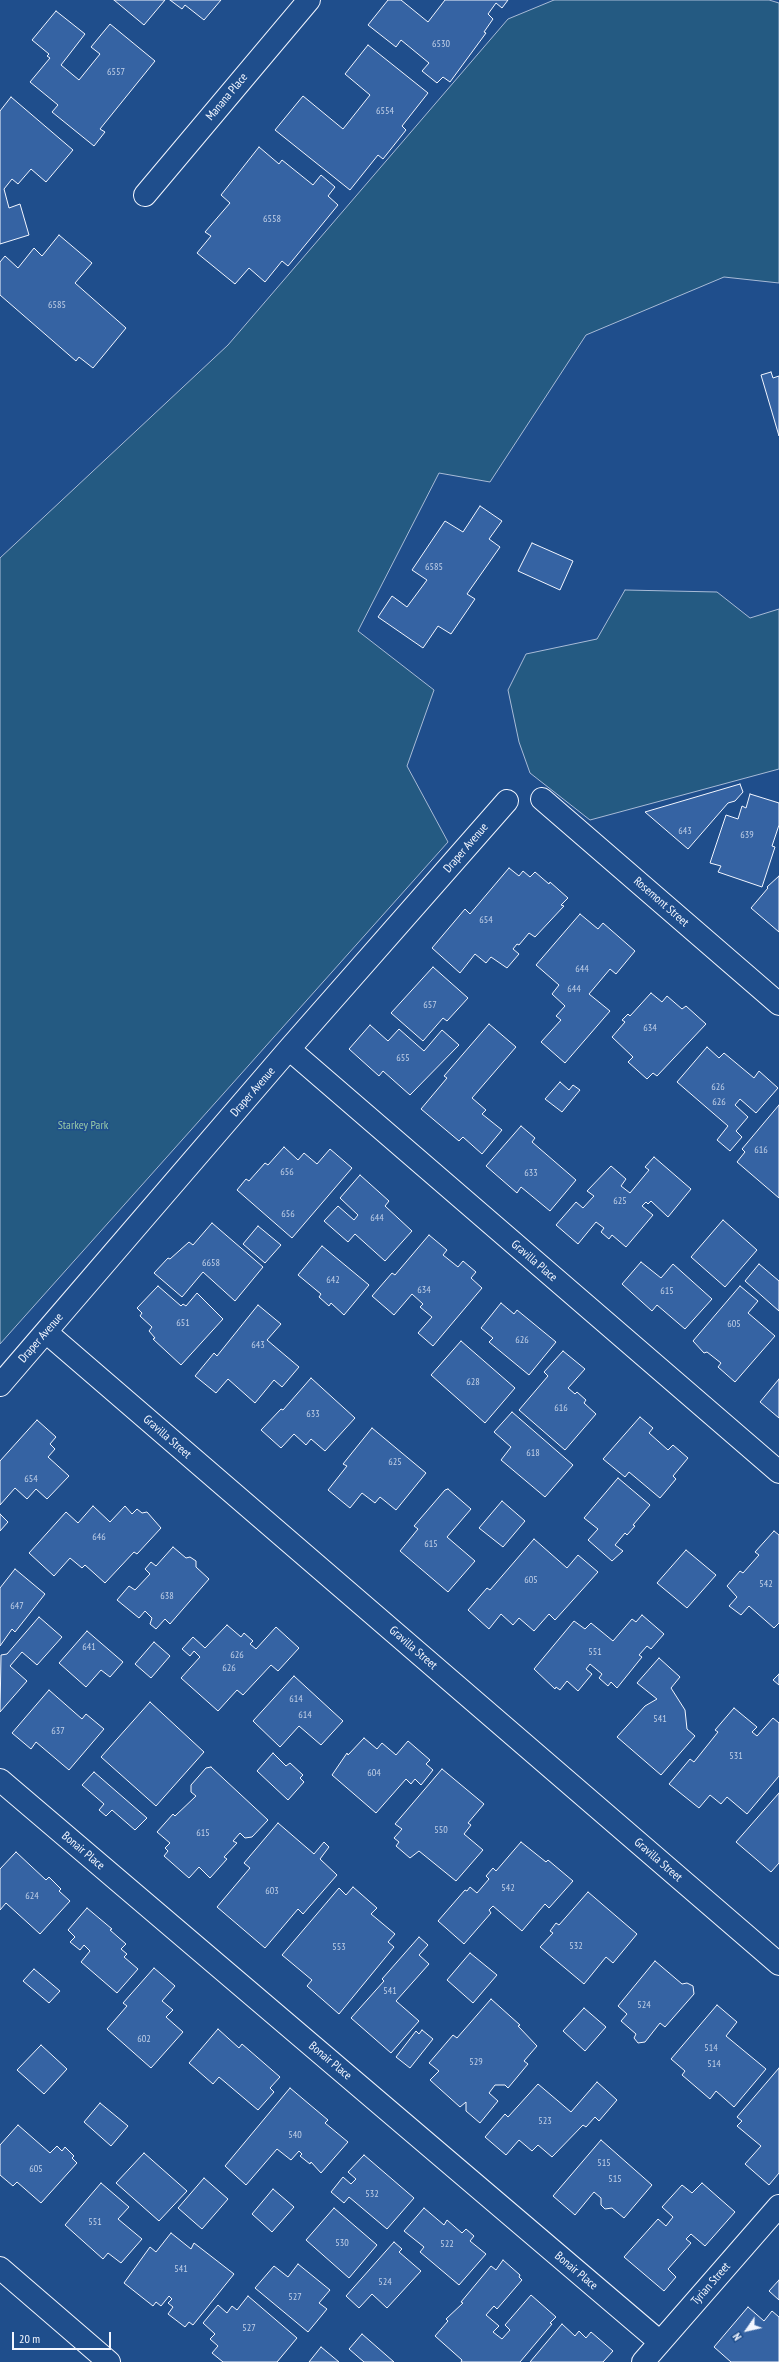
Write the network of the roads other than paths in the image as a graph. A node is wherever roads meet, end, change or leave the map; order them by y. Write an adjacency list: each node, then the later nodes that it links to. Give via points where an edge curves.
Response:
1 (309, 0): 2 (street, Manana Place)
2 (145, 195)
3 (542, 799): 5 (street, Rosemont Street)
4 (507, 801): 6 (street, Draper Avenue)
5 (779, 1004)
6 (289, 1049): 7 (street, Draper Avenue); 9 (street, Gravilla Place)
7 (46, 1332): 8 (street, Draper Avenue); 11 (street, Gravilla Street)
8 (0, 1385)
9 (779, 1472)
10 (0, 1780): 14 (street, Bonair Place)
11 (779, 1964)
12 (779, 2206): 14 (street, Tyrian Street)
13 (0, 2268): 15 (street)
14 (660, 2342): 16 (street, Tyrian Street)
15 (109, 2362)
16 (643, 2362)

